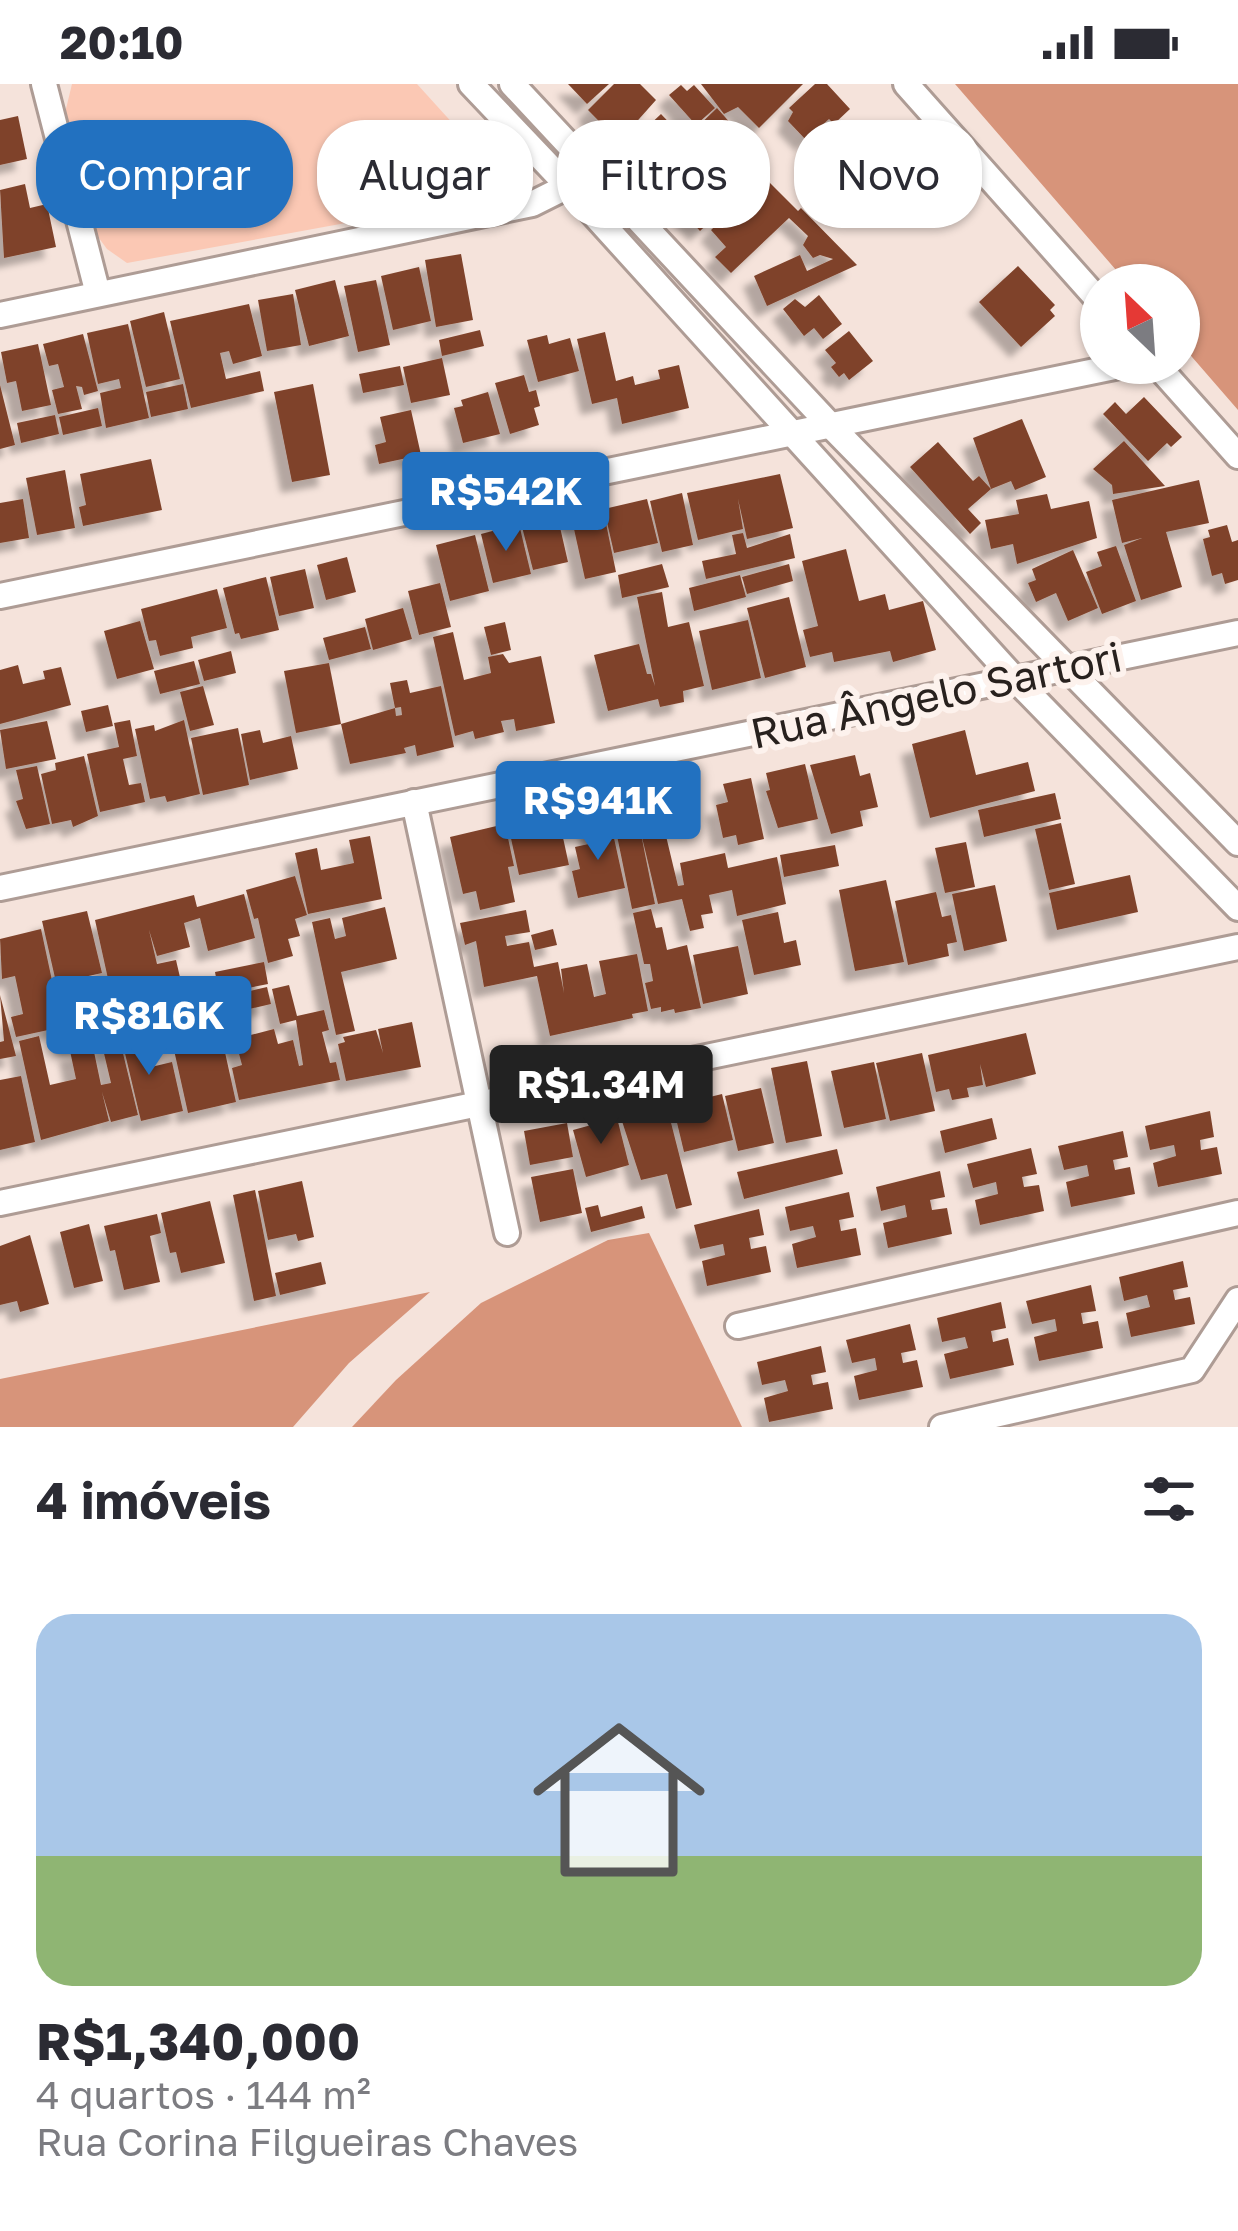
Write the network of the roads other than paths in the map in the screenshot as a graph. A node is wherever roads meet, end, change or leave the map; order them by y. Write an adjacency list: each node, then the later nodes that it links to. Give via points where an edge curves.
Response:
1 (44, 84): 9 (street)
2 (471, 84): 5 (street)
3 (512, 84): 13 (street)
4 (906, 84): 8 (street)
5 (557, 174)
6 (557, 192): 9 (street, via 532,204)
7 (606, 228): 14 (street)
8 (1080, 279)
9 (98, 294): 10 (street)
10 (0, 315)
11 (1080, 374): 13 (street)
12 (1174, 384): 15 (street)
13 (830, 425): 14 (street); 18 (street)
14 (791, 433): 16 (street); 19 (street)
15 (1238, 456)
16 (0, 596)
17 (1238, 633): 18 (street, Rua Ângelo Sartori)
18 (1066, 667): 19 (street, Rua Ângelo Sartori); 21 (street)
19 (1012, 677): 20 (street, Rua Ângelo Sartori); 23 (street)
20 (414, 802): 22 (street, Rua Ângelo Sartori); 25 (street)
21 (1238, 843)
22 (0, 888)
23 (1238, 908)
24 (1238, 947): 25 (street)
25 (480, 1106): 26 (street); 28 (street)
26 (0, 1203)
27 (1238, 1214): 30 (street)
28 (507, 1234)
29 (1238, 1300): 31 (street, via 1192,1370)
30 (738, 1326)
31 (942, 1427)

